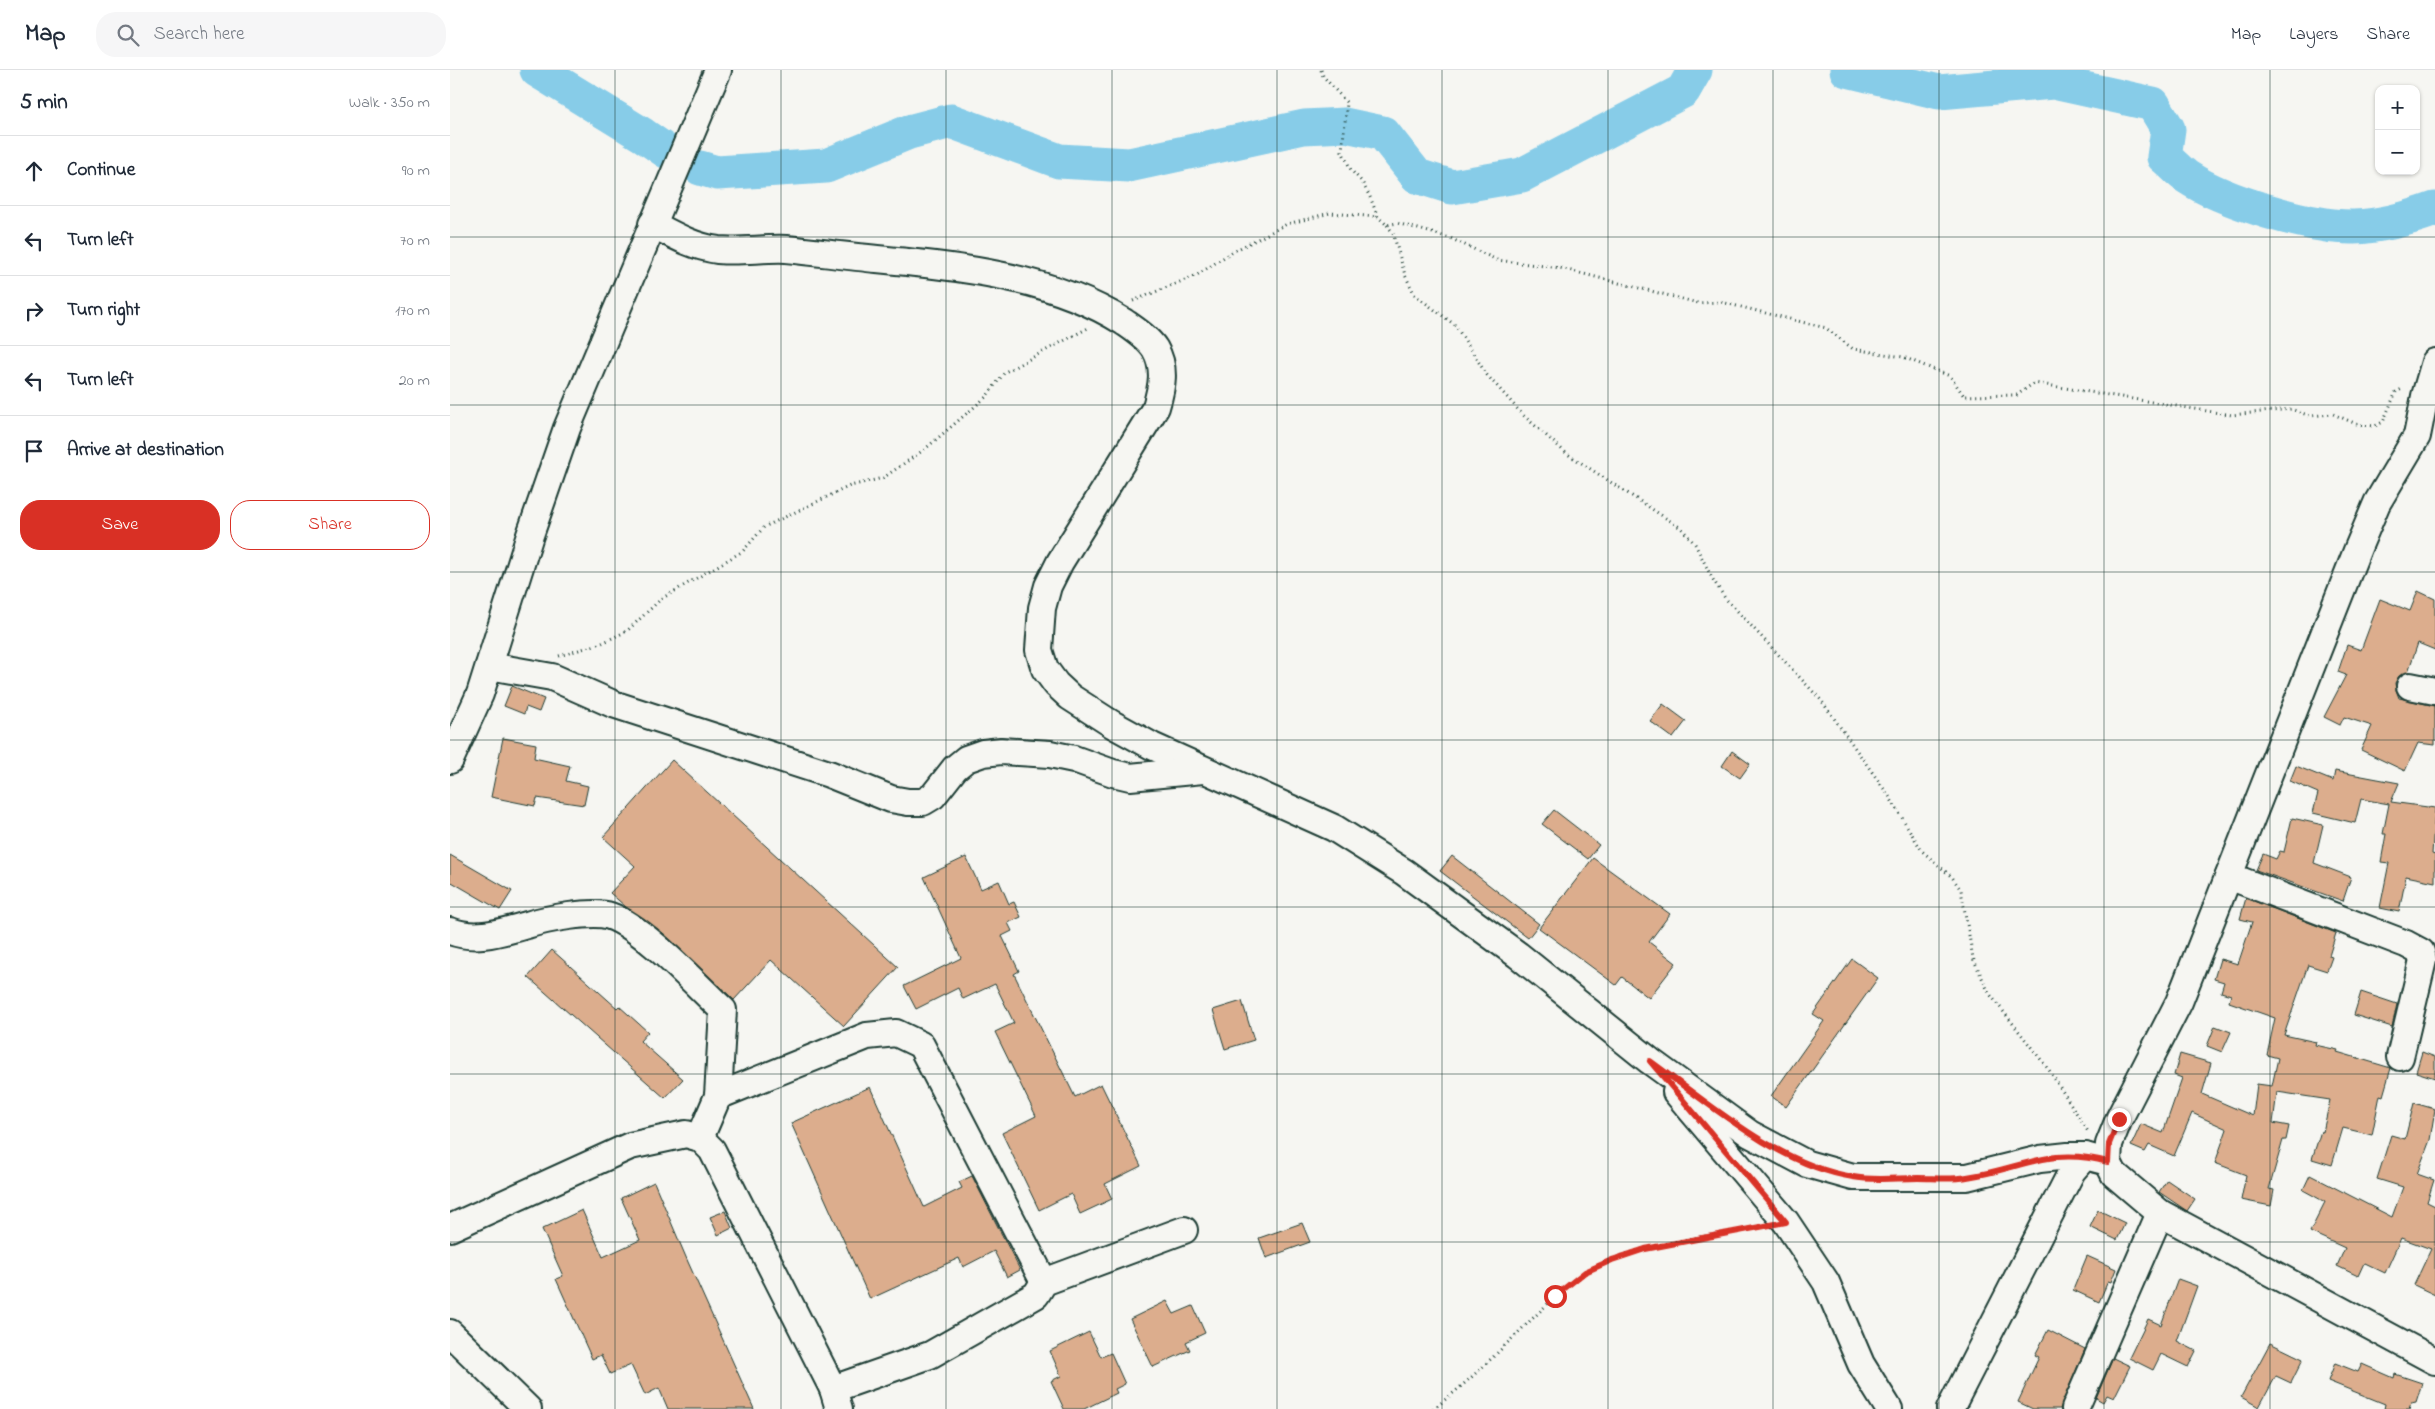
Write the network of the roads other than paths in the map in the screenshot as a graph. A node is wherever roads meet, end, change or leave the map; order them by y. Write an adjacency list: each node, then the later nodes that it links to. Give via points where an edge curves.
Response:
1 (718, 70): 2 (street)
2 (652, 224): 4 (street, via 567,428); 6 (street, via 698,246 718,250 784,249 917,263 1014,278 1070,296 1107,312 1136,330 1154,348 1162,367 1162,387 1156,407 1048,586 1040,623 1039,650 1045,669 1070,697 1112,724)
3 (2432, 372): 7 (street, via 2417,436 2377,504 2358,548)
4 (489, 666): 5 (street); 6 (street, via 552,677 612,704 908,802 923,802 933,796 955,768 983,752 1050,754 1130,777)
5 (453, 749)
6 (1203, 770): 10 (street, via 1334,828 1404,872 1518,955)
7 (2229, 876): 9 (street, via 2421,952 2423,960); 13 (street, via 2179,1002 2109,1144)
8 (450, 931): 11 (street, via 479,937 544,920 608,915 637,930 723,1010)
9 (2400, 1057)
10 (1650, 1061): 13 (street, via 1750,1134 1807,1164 1853,1177 1967,1177 2040,1159); 22 (street, via 1786,1222 1826,1282 1861,1364)
11 (718, 1096): 12 (street); 17 (street, via 867,1036 896,1033 921,1045)
12 (700, 1138): 15 (street, via 686,1134 630,1146); 20 (street, via 712,1150)
13 (2097, 1159): 14 (street); 23 (street, via 2072,1171)
14 (2160, 1212): 19 (street); 24 (street)
15 (450, 1228)
16 (1184, 1230): 17 (street)
17 (1044, 1282): 20 (street, via 1036,1295 930,1355)
18 (450, 1333): 21 (street)
19 (2435, 1361)
20 (836, 1399)
21 (528, 1409)
22 (1889, 1409)
23 (1950, 1409)
24 (2075, 1409)

